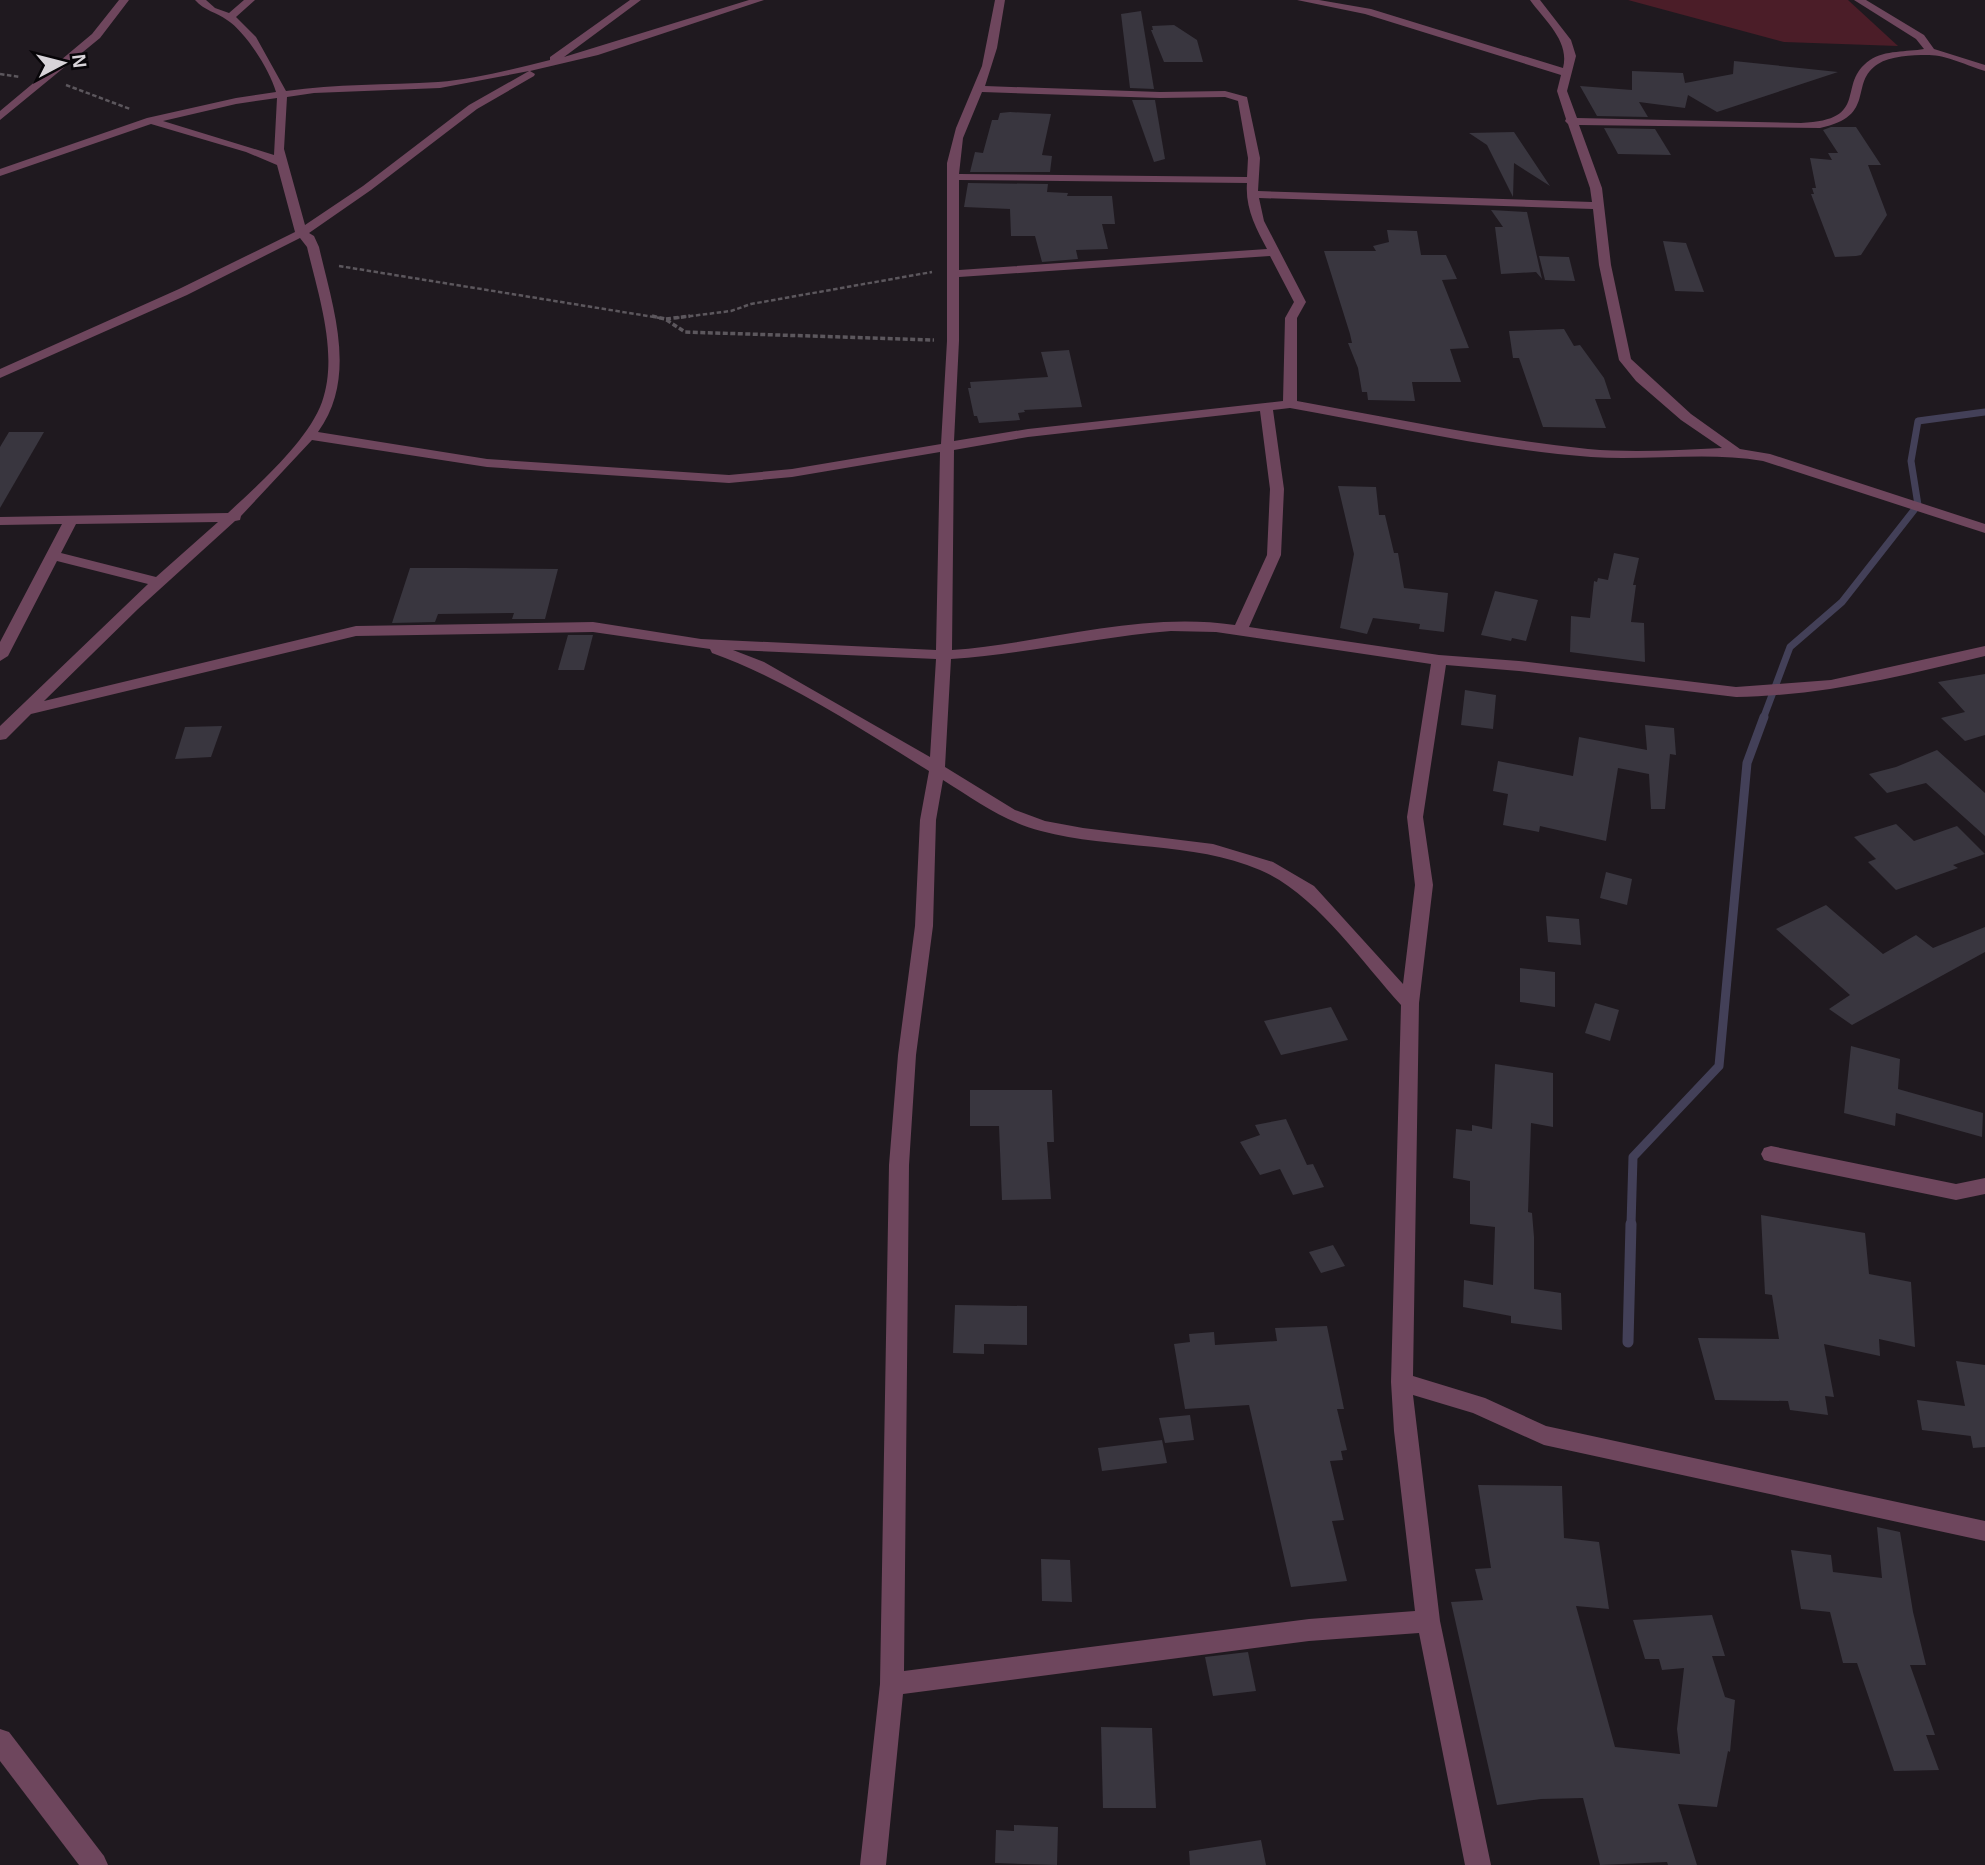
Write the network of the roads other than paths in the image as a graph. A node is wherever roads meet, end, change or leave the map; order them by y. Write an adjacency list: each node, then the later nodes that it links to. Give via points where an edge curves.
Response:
1 (124, 0): 17 (street, via 96,36)
2 (200, 0): 10 (street)
3 (250, 0): 10 (street)
4 (636, 0): 12 (street)
5 (760, 0): 12 (street)
6 (1000, 0): 15 (street)
7 (1302, 0): 14 (street, via 1367,11)
8 (1535, 0): 14 (street, via 1566,40 1571,57)
9 (1859, 0): 11 (street, via 1920,37)
10 (230, 18): 16 (street, via 251,37)
11 (1929, 51): 13 (street); 19 (street, via 1874,62 1866,69 1853,107 1834,121 1801,125)
12 (546, 65): 16 (street, via 459,83); 26 (street, via 474,107)
13 (1985, 68)
14 (1567, 73): 19 (street, via 1562,91)
15 (978, 89): 22 (street, via 954,148); 23 (street, via 1236,96 1243,99 1254,158)
16 (283, 94): 18 (street); 20 (street, via 278,138)
17 (0, 117)
18 (151, 120): 20 (street); 21 (street)
19 (1570, 121): 25 (street, via 1596,188)
20 (281, 163): 26 (street)
21 (0, 173)
22 (954, 177): 23 (street); 28 (street)
23 (1252, 180): 24 (street)
24 (1252, 194): 25 (street); 27 (street, via 1258,221)
25 (1597, 206): 34 (street, via 1625,360 1700,429)
26 (300, 233): 29 (street, via 183,292); 32 (street, via 310,239 317,264 333,369 326,410)
27 (1275, 251): 28 (street); 30 (street, via 1300,302 1291,318)
28 (953, 270): 33 (street)
29 (0, 374)
30 (1290, 404): 31 (street); 34 (street, via 1590,453)
31 (1265, 405): 33 (street, via 1028,433); 41 (street, via 1277,489 1274,555)
32 (309, 435): 33 (street, via 487,463 729,479); 35 (street)
33 (947, 449): 44 (street)
34 (1736, 452): 38 (street, via 1765,457)
35 (235, 517): 36 (street); 40 (street)
36 (72, 519): 37 (street); 39 (street)
37 (0, 520)
38 (1985, 529)
39 (54, 556): 40 (street); 45 (street)
40 (160, 583): 47 (street)
41 (1240, 629): 44 (street, via 1134,629); 46 (street)
42 (701, 644): 44 (street); 47 (street, via 593,627 356,631); 49 (street, via 759,665)
43 (1985, 651): 46 (street, via 1894,673 1772,692)
44 (944, 655): 49 (street)
45 (0, 656)
46 (1439, 660): 50 (street, via 1415,817 1424,885)
47 (26, 710): 48 (street)
48 (0, 736)
49 (937, 769): 50 (street, via 1009,814 1043,826 1213,850 1267,866 1308,890); 56 (street, via 928,820 924,926 907,1055 900,1165)
50 (1410, 1003): 53 (street)
51 (1771, 1154): 52 (street, via 1955,1192)
52 (1985, 1186)
53 (1402, 1382): 54 (street, via 1477,1405 1544,1435); 55 (street)
54 (1985, 1531)
55 (1429, 1621): 56 (street, via 1309,1630); 60 (street)
56 (892, 1684): 59 (street)
57 (0, 1741): 58 (street)
58 (95, 1865)
59 (873, 1865)
60 (1478, 1865)

